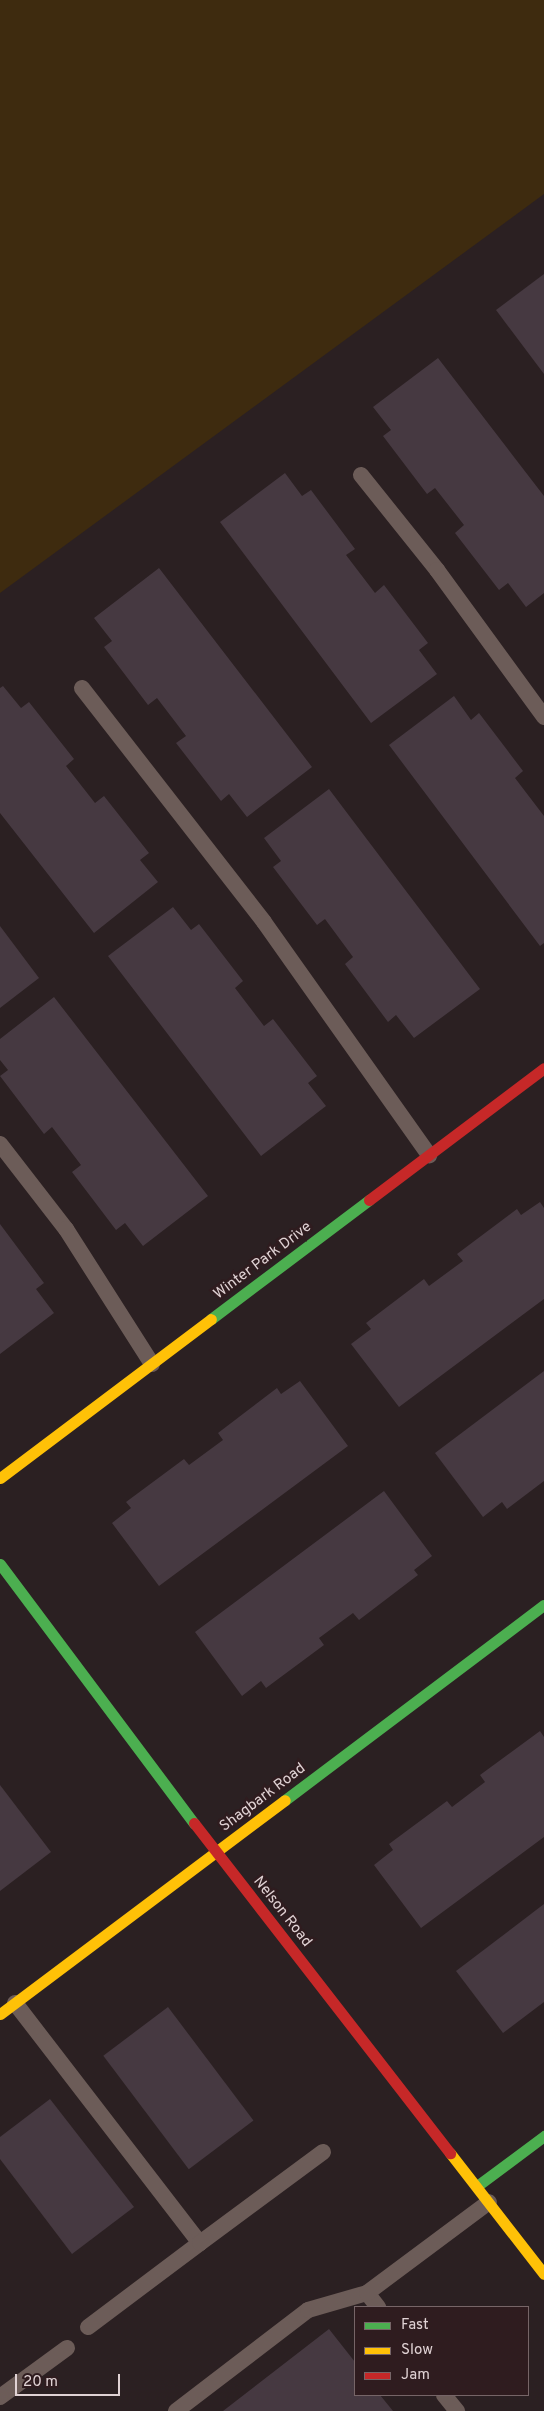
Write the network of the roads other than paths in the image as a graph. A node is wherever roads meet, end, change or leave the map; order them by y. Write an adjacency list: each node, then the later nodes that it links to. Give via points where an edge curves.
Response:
1 (361, 475): 3 (lane, via 437,570)
2 (82, 688): 6 (lane, via 264,922)
3 (544, 717)
4 (544, 1068): 6 (street, Winter Park Drive)
5 (0, 1144): 7 (lane, via 66,1229)
6 (428, 1155): 7 (street, Winter Park Drive)
7 (152, 1364): 8 (street, Winter Park Drive)
8 (0, 1478)
9 (0, 1564): 11 (street, Nelson Road)
10 (544, 1605): 11 (street, Shagbark Road)
11 (216, 1852): 12 (street, Shagbark Road); 16 (street, Nelson Road)
12 (15, 2003): 13 (street, Shagbark Road); 18 (lane)
13 (0, 2014)
14 (544, 2136): 16 (street)
15 (323, 2152): 18 (lane)
16 (477, 2186): 17 (street, Nelson Road)
17 (489, 2202): 19 (street, Nelson Road); 20 (lane)
18 (200, 2243): 22 (lane)
19 (544, 2274)
20 (367, 2293): 21 (lane); 26 (lane, via 308,2310)
21 (377, 2306)
22 (88, 2327)
23 (67, 2348): 25 (lane)
24 (445, 2396): 27 (lane)
25 (0, 2397)
26 (176, 2411)
27 (456, 2411)

